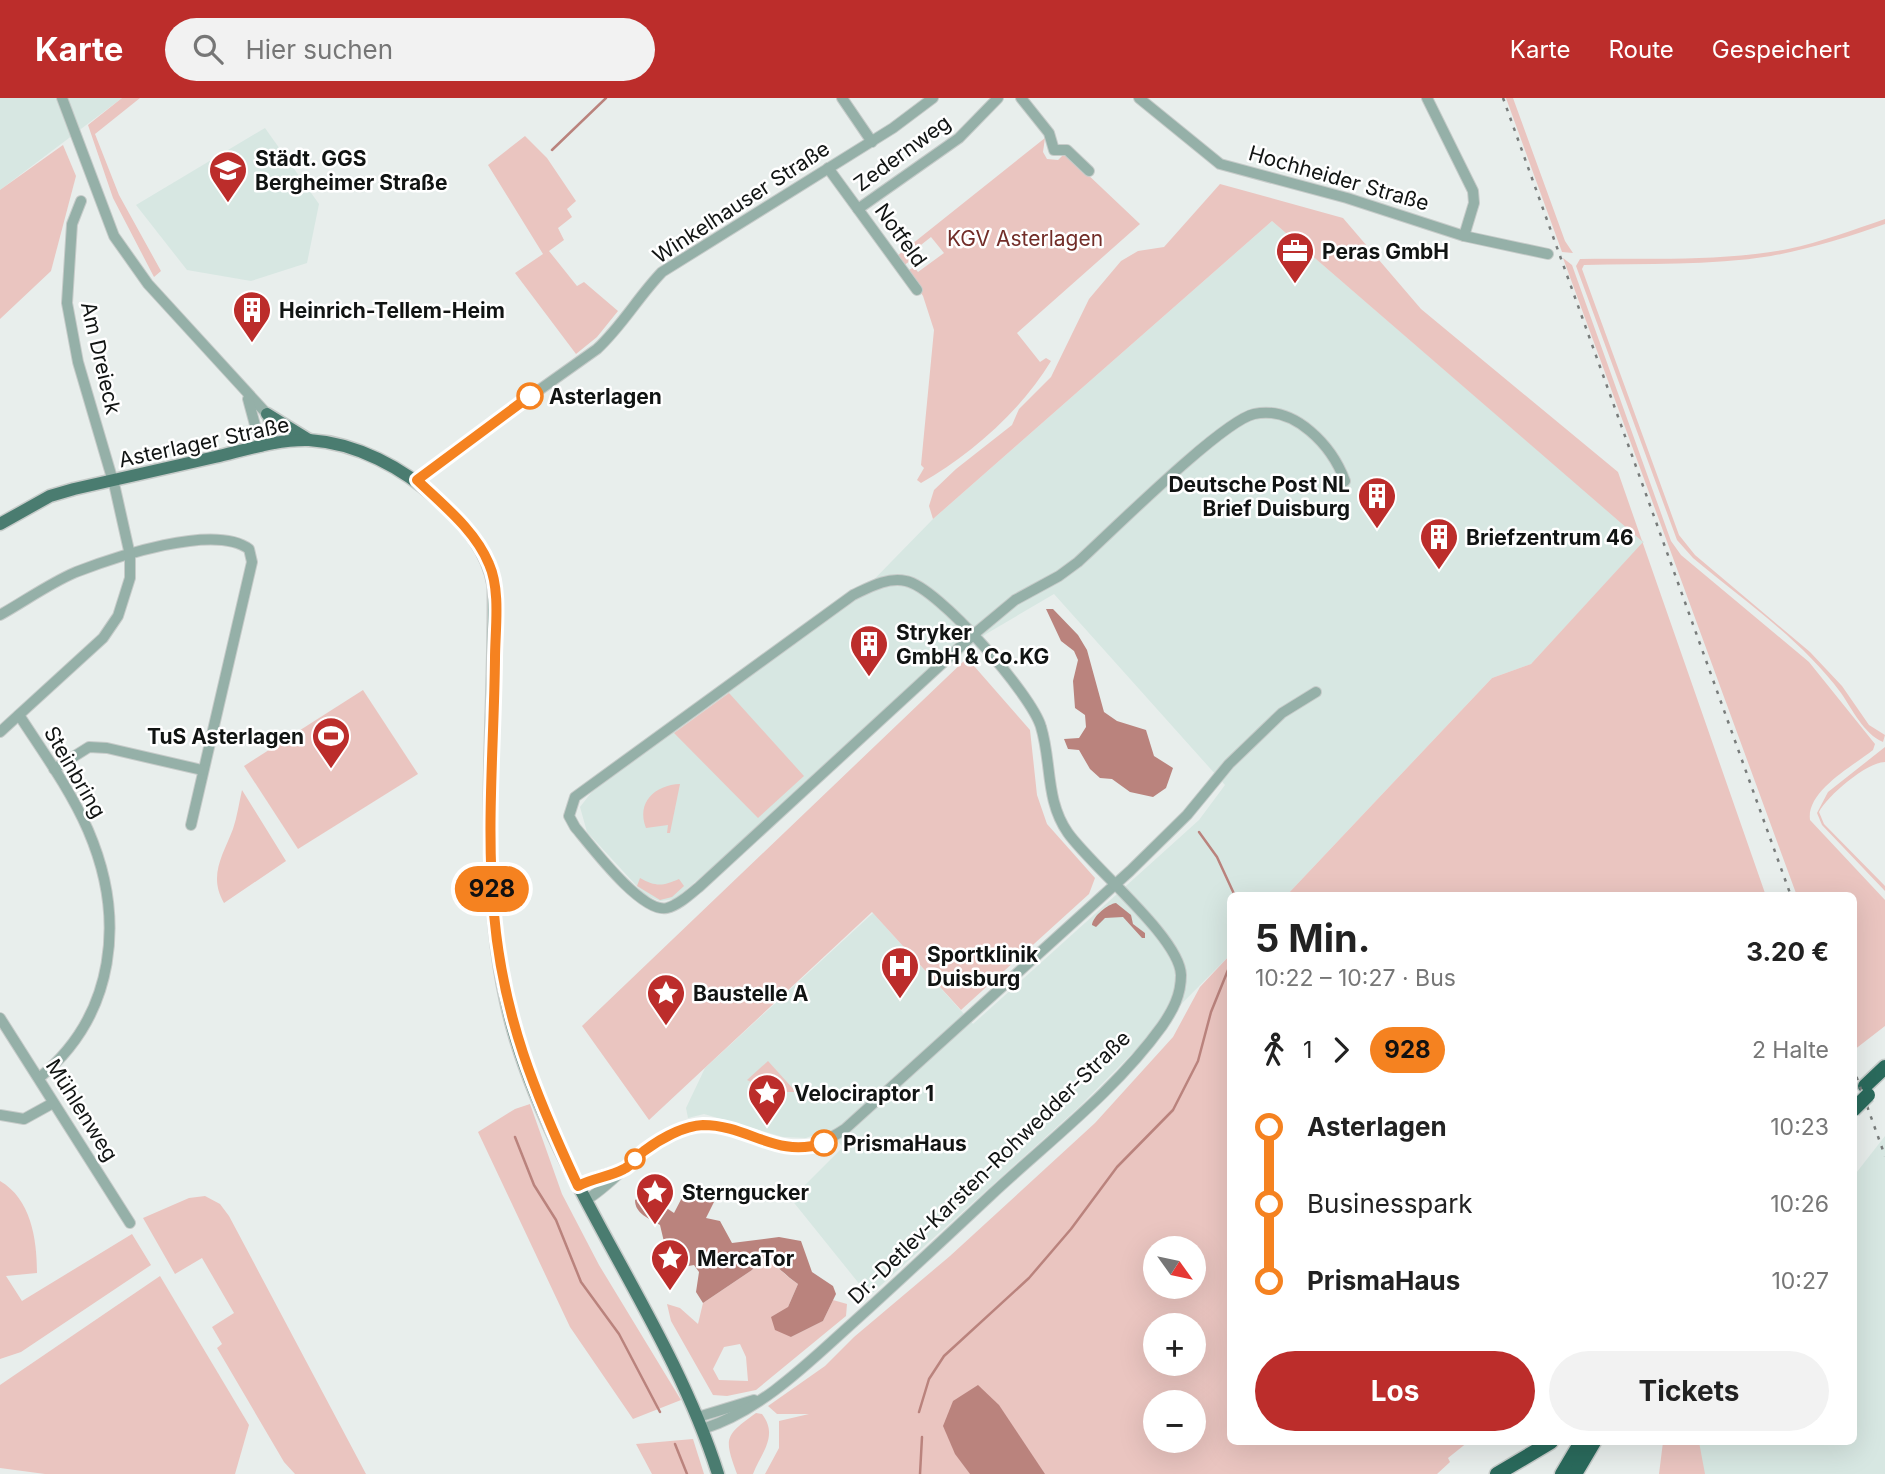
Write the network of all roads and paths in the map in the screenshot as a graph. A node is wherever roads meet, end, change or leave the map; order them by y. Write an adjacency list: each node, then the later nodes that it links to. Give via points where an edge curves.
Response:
1 (62, 98): 16 (street, via 124,253)
2 (842, 98): 8 (street)
3 (933, 98): 8 (street, Winkelhauser Straße)
4 (998, 98): 12 (street, Zedernweg, via 958,138)
5 (1021, 98): 10 (street, via 1049,133 1054,149 1067,150)
6 (1139, 98): 13 (street, Hochheider Straße, via 1220,164)
7 (1427, 98): 13 (street, via 1473,191)
8 (872, 142): 9 (street, Winkelhauser Straße)
9 (828, 168): 12 (street, Notfeld); 21 (street, Winkelhauser Straße, via 662,272 597,349)
10 (1089, 170)
11 (81, 201): 20 (street, Am Dreieck, via 72,224 66,303 78,362)
12 (858, 209): 15 (street, Notfeld)
13 (1464, 236): 14 (street, Hochheider Straße)
14 (1548, 254)
15 (917, 290)
16 (244, 393): 17 (street); 19 (street)
17 (267, 414): 18 (main road); 19 (street)
18 (309, 440): 19 (main road, Asterlager Straße); 21 (main road, Asterlager Straße, via 362,453)
19 (267, 445): 20 (main road, Asterlager Straße)
20 (113, 480): 23 (main road, Asterlager Straße, via 50,496); 24 (street, Am Dreieck)
21 (417, 480): 42 (main road, Asterlager Straße, via 466,528 491,567 494,916 515,1037)
22 (1345, 481): 26 (street, via 1331,453 1296,421 1270,412 1235,421 1078,562 1016,600)
23 (0, 524)
24 (130, 555): 25 (street, via 74,573); 28 (street, Am Dreieck, via 127,594 103,638); 31 (street, via 204,538 242,543 252,555)
25 (0, 615)
26 (973, 635): 26 (street, Dr.-Detlev-Karsten-Rohwedder-Straße, via 678,903 659,909 641,900 569,816 575,797 587,786 853,594 876,584 905,581 921,587); 33 (street, Dr.-Detlev-Karsten-Rohwedder-Straße, via 1034,709 1042,727 1056,812 1069,834)
27 (1316, 692): 33 (street, via 1282,713 1228,764 1187,815)
28 (19, 715): 29 (street, Am Dreieck); 30 (street, Steinbring)
29 (0, 732)
30 (54, 769): 31 (street, via 89,747); 36 (street, Steinbring, via 97,854 106,903 107,959 98,1003 86,1024 70,1048)
31 (202, 770): 32 (street)
32 (191, 825)
33 (1115, 884): 41 (street, via 829,1140 787,1149 703,1125 683,1129 644,1151); 45 (street, Dr.-Detlev-Karsten-Rohwedder-Straße, via 1178,960 1180,992 1163,1026 1104,1090 793,1376 758,1399)
34 (0, 1018): 36 (street, Mühlenweg)
35 (1885, 1067): 38 (highway)
36 (39, 1077): 39 (street, Mühlenweg)
37 (1885, 1080): 38 (highway)
38 (1862, 1092)
39 (53, 1103): 40 (street, via 24,1119); 44 (street, Mühlenweg)
40 (0, 1115)
41 (625, 1169): 42 (street); 43 (street)
42 (578, 1186): 43 (main road, Asterlager Straße)
43 (586, 1200): 45 (main road, Asterlager Straße, via 667,1347)
44 (130, 1223)
45 (700, 1423): 49 (main road, Asterlager Straße)
46 (1547, 1445): 50 (highway)
47 (1579, 1445): 51 (highway)
48 (1592, 1445): 52 (highway)
49 (718, 1474)
50 (1497, 1474)
51 (1562, 1474)
52 (1575, 1474)

